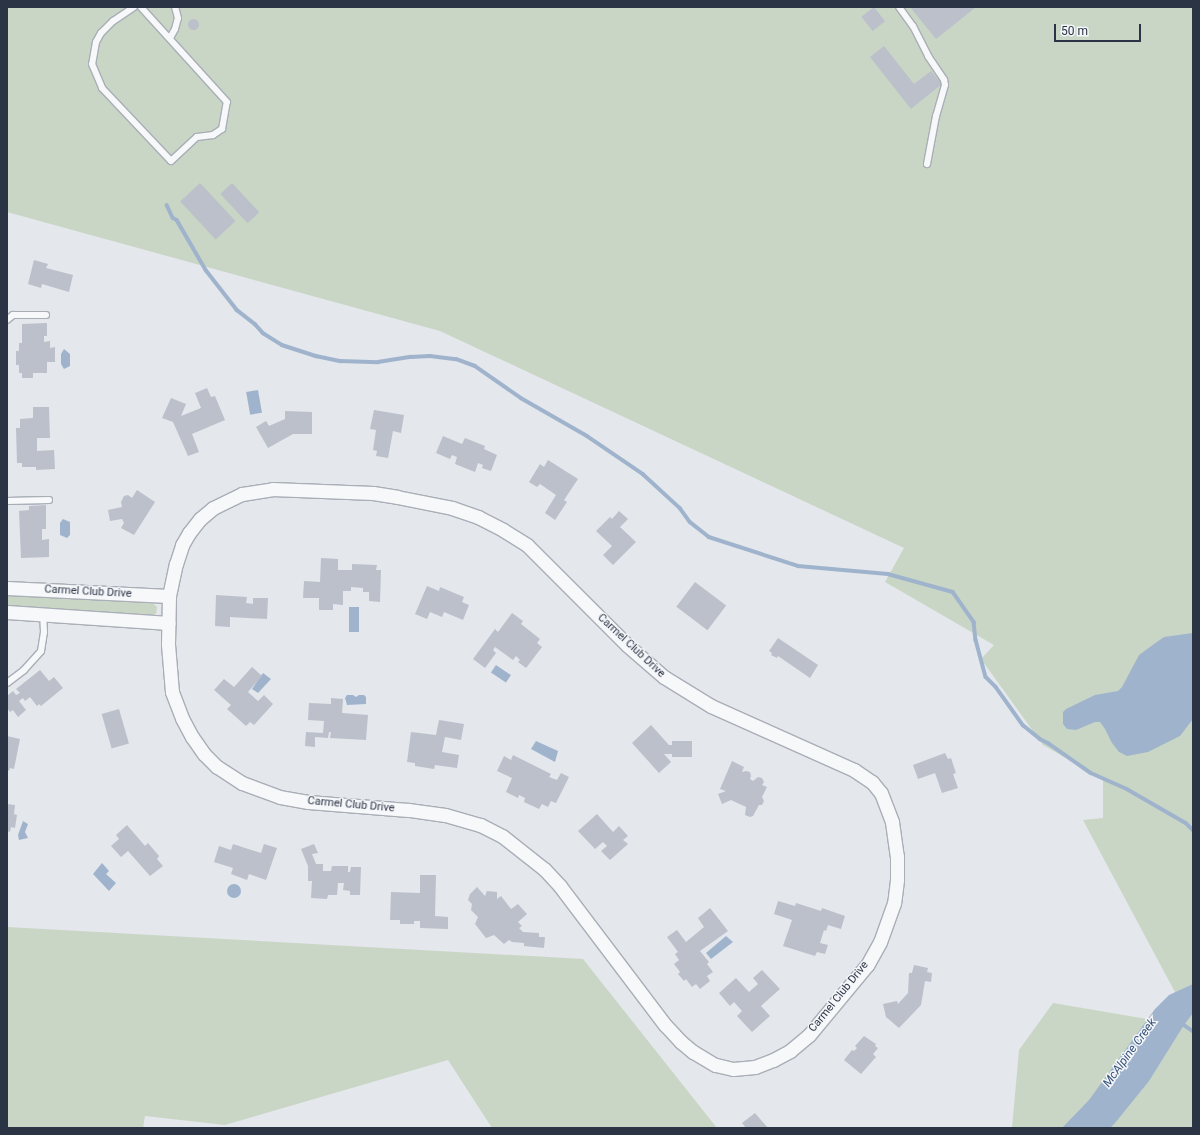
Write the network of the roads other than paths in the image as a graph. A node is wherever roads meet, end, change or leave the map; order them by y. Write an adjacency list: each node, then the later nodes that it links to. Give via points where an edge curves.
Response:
1 (134, 7): 5 (lane, via 100,33 92,64 102,88 171,161 197,137 213,135 222,128 227,102)
2 (141, 7): 5 (lane)
3 (175, 7): 5 (lane, via 178,18)
4 (899, 7): 6 (lane, via 944,80 945,86 936,116)
5 (170, 38)
6 (927, 164)
7 (46, 315): 8 (lane, via 13,315)
8 (7, 320)
9 (49, 500): 10 (lane)
10 (7, 501)
11 (7, 588): 12 (street, Carmel Club Drive)
12 (169, 596): 15 (street, Carmel Club Drive); 15 (street, Carmel Club Drive, via 176,564 189,533 213,508 242,494 272,489 373,494 412,499 478,517 527,545 627,645 664,678 711,706 854,770 872,782 887,806 897,856 894,903 880,942 867,965 822,1022 790,1051 773,1060 745,1069 715,1064 693,1052 665,1025 560,886 544,869 502,836 480,825 445,815 280,797 242,783 217,767 192,737 176,703 170,674)
13 (7, 612): 14 (street)
14 (43, 615): 15 (street); 16 (lane, via 41,651 24,670)
15 (169, 623)
16 (7, 683)

